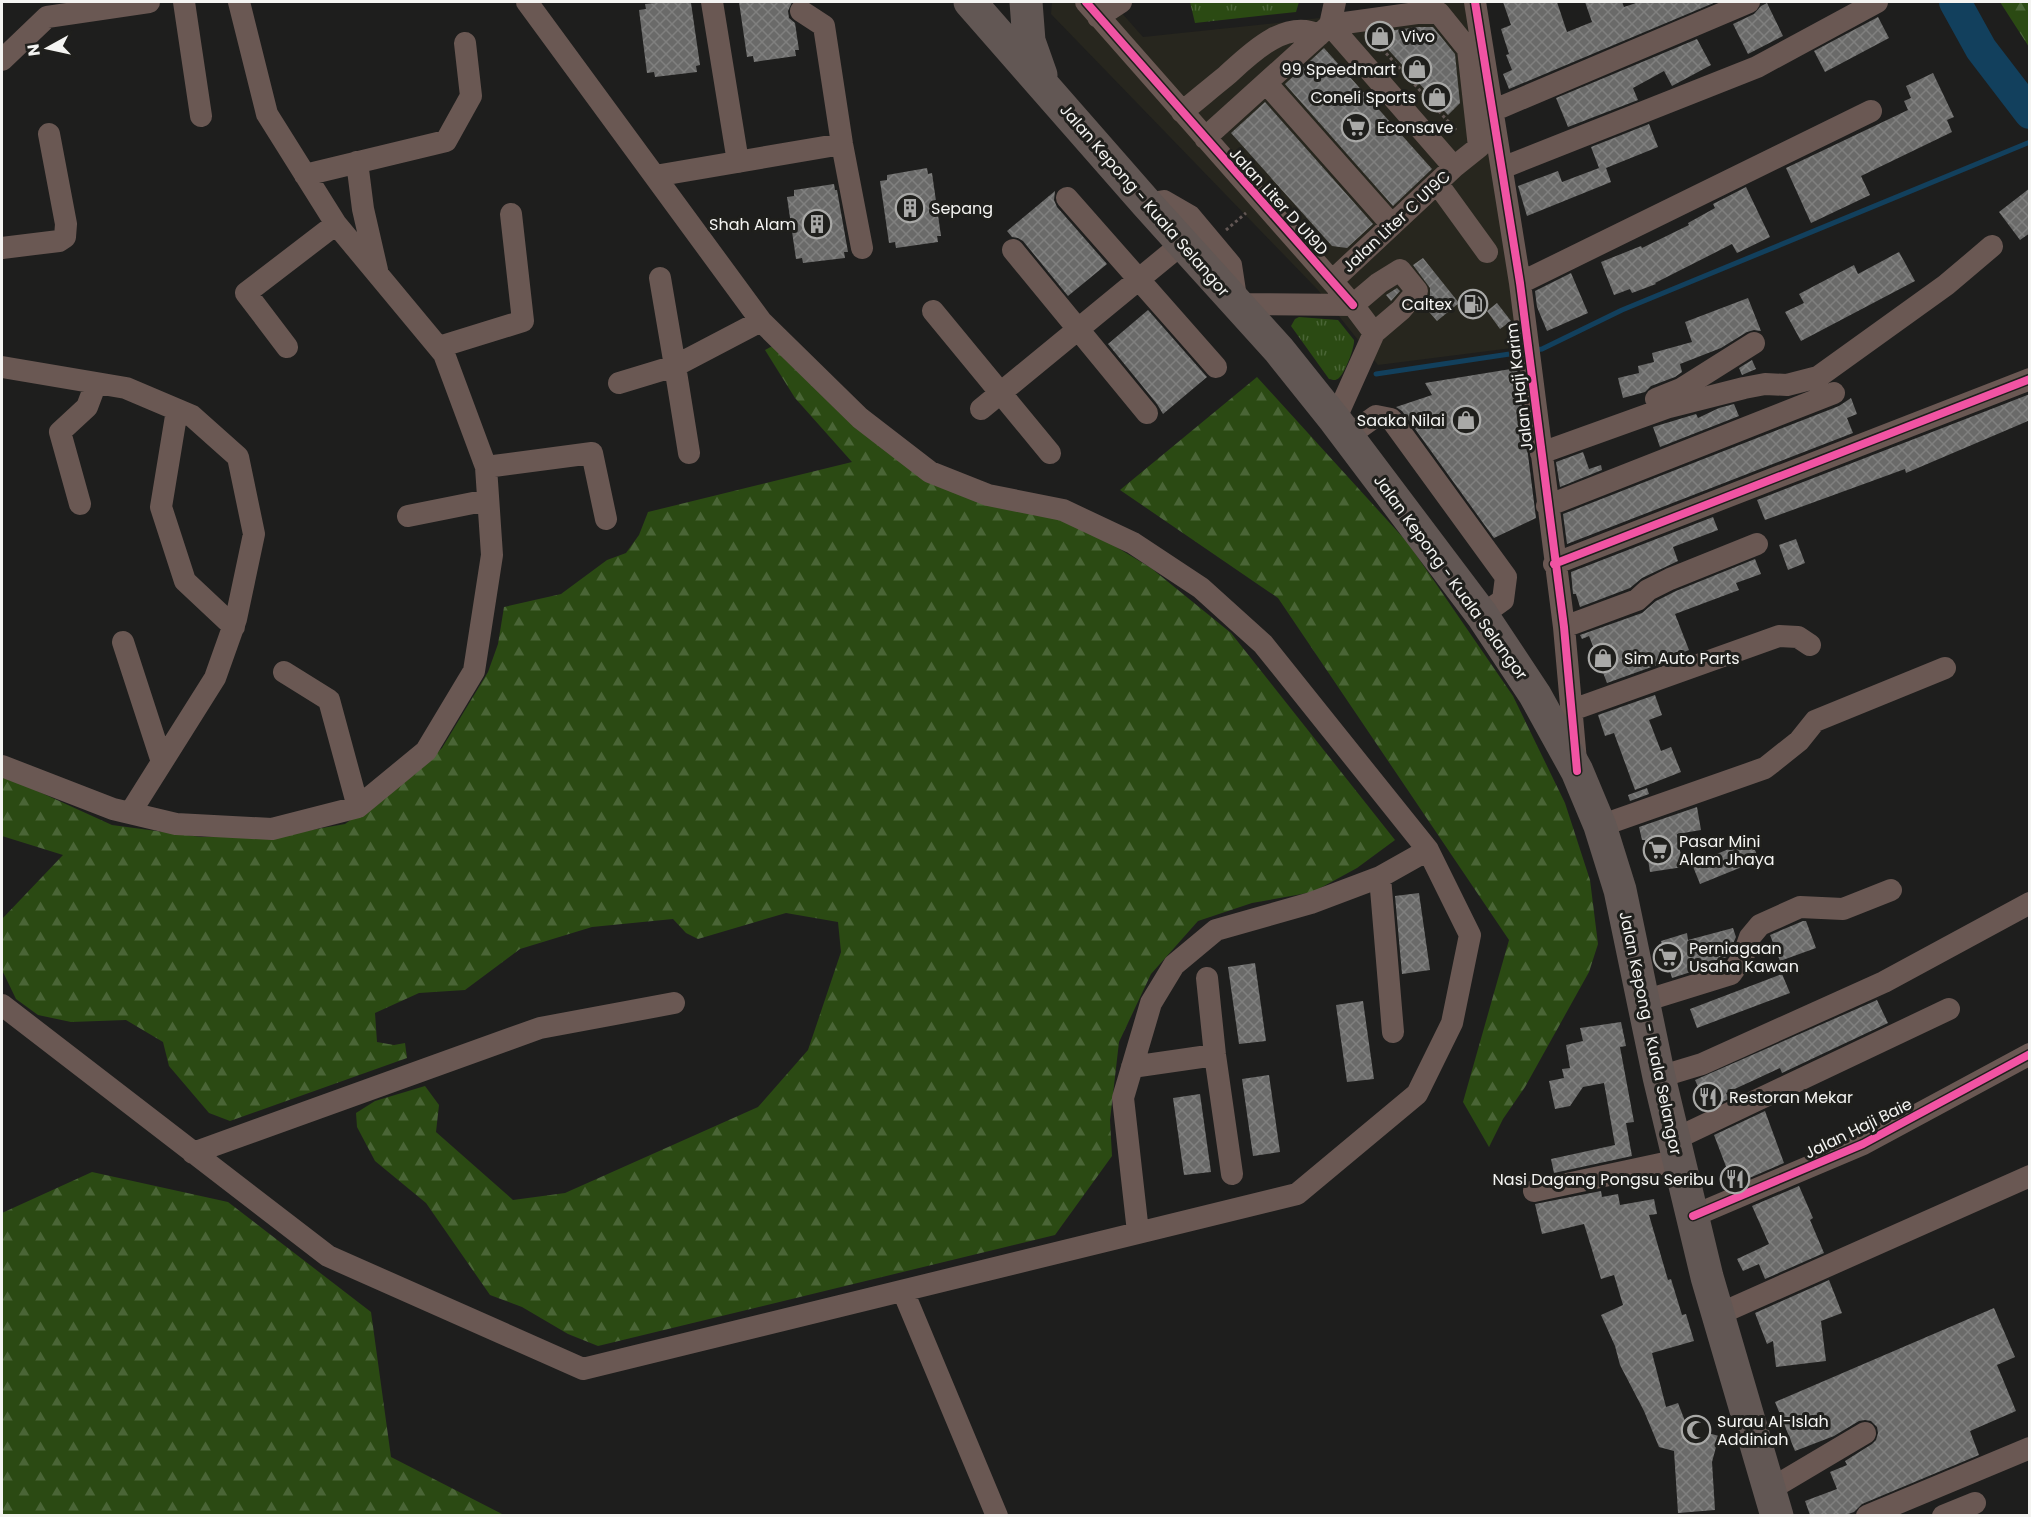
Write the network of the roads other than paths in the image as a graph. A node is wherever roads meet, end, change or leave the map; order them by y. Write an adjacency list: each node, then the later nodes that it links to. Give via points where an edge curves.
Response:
1 (149, 2): 11 (street)
2 (184, 2): 25 (street)
3 (239, 2): 33 (street, via 267,114)
4 (527, 2): 34 (street)
5 (712, 2): 30 (street)
6 (1026, 2): 21 (highway, via 1029,41)
7 (1120, 2): 15 (street)
8 (1335, 2): 17 (street)
9 (1475, 2): 22 (street, Jalan Haji Karim)
10 (1749, 2): 22 (street)
11 (124, 3): 14 (street)
12 (1877, 3): 32 (street, via 1757,67)
13 (983, 6): 21 (highway, Jalan Kepong - Kuala Selangor)
14 (46, 9): 19 (street)
15 (1092, 9): 24 (street, Jalan Liter D U19D)
16 (801, 11): 28 (street, via 824,26)
17 (1325, 30): 20 (street); 24 (street, via 1281,35 1253,51); 31 (street, Jalan Liter C U19C); 31 (street, via 1357,21 1438,13 1468,49 1479,147)
18 (465, 43): 29 (street, via 471,96 446,141)
19 (2, 60)
20 (1266, 84): 27 (street); 39 (street)
21 (1048, 89): 40 (highway, Jalan Kepong - Kuala Selangor, via 1147,204)
22 (1492, 111): 32 (street, Jalan Haji Karim)
23 (1871, 111): 50 (street)
24 (1182, 112): 27 (street, Jalan Liter D U19D)
25 (201, 116)
26 (50, 134): 42 (street, via 65,237)
27 (1205, 138): 49 (street, Jalan Liter D U19D)
28 (842, 144): 30 (street); 43 (street)
29 (357, 162): 33 (street); 46 (street)
30 (738, 162): 34 (street)
31 (1454, 167): 35 (street, Jalan Liter C U19C)
32 (1502, 168): 50 (street, Jalan Haji Karim)
33 (305, 175): 38 (street)
34 (655, 176): 54 (street)
35 (1437, 183): 39 (street, Jalan Liter C U19C); 45 (street)
36 (1067, 198): 48 (street)
37 (511, 214): 59 (street, via 523,321)
38 (336, 224): 46 (street); 58 (street, via 246,293)
39 (1392, 225): 49 (street, Jalan Liter C U19C)
40 (1198, 243): 48 (street); 51 (highway, Jalan Kepong - Kuala Selangor)
41 (1992, 246): 72 (street, via 1946,285 1818,377 1787,385 1744,388 1669,407)
42 (2, 248)
43 (862, 248)
44 (1013, 250): 55 (street)
45 (1487, 252)
46 (378, 274): 59 (street)
47 (660, 278): 60 (street)
48 (1138, 279): 55 (street); 62 (street)
49 (1332, 281): 52 (street, Jalan Liter D U19D)
50 (1520, 284): 75 (street, Jalan Haji Karim)
51 (1237, 304): 52 (street); 71 (highway, Jalan Kepong - Kuala Selangor)
52 (1353, 305): 56 (street, Jalan Liter D U19D); 56 (street, via 1400,270 1417,291)
53 (933, 310): 66 (street)
54 (761, 321): 60 (street); 98 (street, via 860,418 930,472 988,495 1063,510 1133,543 1201,588 1263,644)
55 (1078, 329): 66 (street); 70 (street)
56 (1374, 333): 71 (street)
57 (1754, 343): 72 (street, via 1681,389 1622,408 1602,419)
58 (287, 347)
59 (439, 347): 76 (street)
60 (675, 366): 65 (street); 73 (street)
61 (2, 367): 64 (street)
62 (1216, 367)
63 (2030, 379): 83 (street)
64 (96, 383): 69 (street, via 126,388); 78 (street, via 87,407 60,432)
65 (619, 383)
66 (1001, 393): 68 (street); 74 (street)
67 (1834, 393): 79 (street)
68 (981, 409)
69 (177, 410): 85 (street, via 161,507 185,581); 85 (street, via 192,416 238,457 255,534)
70 (1147, 413)
71 (1342, 428): 84 (highway, Jalan Kepong - Kuala Selangor); 84 (street, via 1376,416 1391,419 1506,577 1503,600)
72 (1588, 436): 75 (street)
73 (689, 453)
74 (1050, 453)
75 (1541, 453): 79 (street, Jalan Haji Karim)
76 (486, 467): 77 (street); 81 (street, via 592,453)
77 (488, 500): 80 (street); 95 (street, via 492,555 474,671 426,751)
78 (80, 504)
79 (1547, 506): 83 (street, Jalan Haji Karim)
80 (408, 516)
81 (606, 519)
82 (1757, 544): 86 (street, via 1670,579 1636,600)
83 (1554, 564): 86 (street, Jalan Haji Karim)
84 (1482, 615): 94 (highway, Jalan Kepong - Kuala Selangor, via 1535,695)
85 (234, 627): 92 (street, via 215,678)
86 (1564, 627): 91 (street, Jalan Haji Karim)
87 (123, 642): 92 (street)
88 (1810, 645): 91 (street, via 1798,637 1779,636)
89 (1945, 668): 97 (street, via 1815,721 1799,741 1765,768)
90 (284, 672): 95 (street, via 329,700)
91 (1572, 710): 94 (street, Jalan Haji Karim)
92 (162, 762): 96 (street)
93 (2, 766): 96 (street)
94 (1577, 771): 97 (highway, Jalan Kepong - Kuala Selangor)
95 (358, 807): 96 (street, via 273,829 176,824)
96 (130, 813)
97 (1600, 826): 103 (highway, Jalan Kepong - Kuala Selangor, via 1620,890)
98 (1428, 849): 99 (street); 118 (street, via 1470,935 1452,1023 1417,1094 1297,1194)
99 (1380, 877): 107 (street); 110 (street, via 1311,903 1216,930 1174,965 1151,1003)
100 (1891, 890): 103 (street, via 1843,909 1800,907 1760,925 1731,974)
101 (2030, 903): 111 (street, via 1884,982 1702,1064)
102 (1207, 978): 109 (street)
103 (1644, 1001): 111 (highway, Jalan Kepong - Kuala Selangor)
104 (674, 1002): 113 (street, via 540,1028)
105 (2, 1005): 113 (street)
106 (1949, 1009): 112 (street)
107 (1393, 1032)
108 (2030, 1054): 117 (street, Jalan Haji Baie, via 1863,1144)
109 (1215, 1055): 110 (street); 114 (street)
110 (1132, 1067): 118 (street, via 1123,1098)
111 (1659, 1077): 112 (highway, Jalan Kepong - Kuala Selangor)
112 (1677, 1149): 116 (street); 117 (highway, Jalan Kepong - Kuala Selangor)
113 (193, 1152): 119 (street, via 328,1256 584,1369)
114 (1232, 1174)
115 (2030, 1176): 120 (street)
116 (1534, 1191)
117 (1693, 1216): 120 (highway, Jalan Kepong - Kuala Selangor)
118 (1138, 1232): 119 (street)
119 (903, 1290): 125 (street)
120 (1717, 1315): 123 (highway, Jalan Kepong - Kuala Selangor)
121 (1865, 1433): 123 (street)
122 (2030, 1448): 126 (street)
123 (1773, 1503)
124 (1975, 1503): 127 (street)
125 (996, 1515)
126 (1868, 1515)
127 (1943, 1515)

